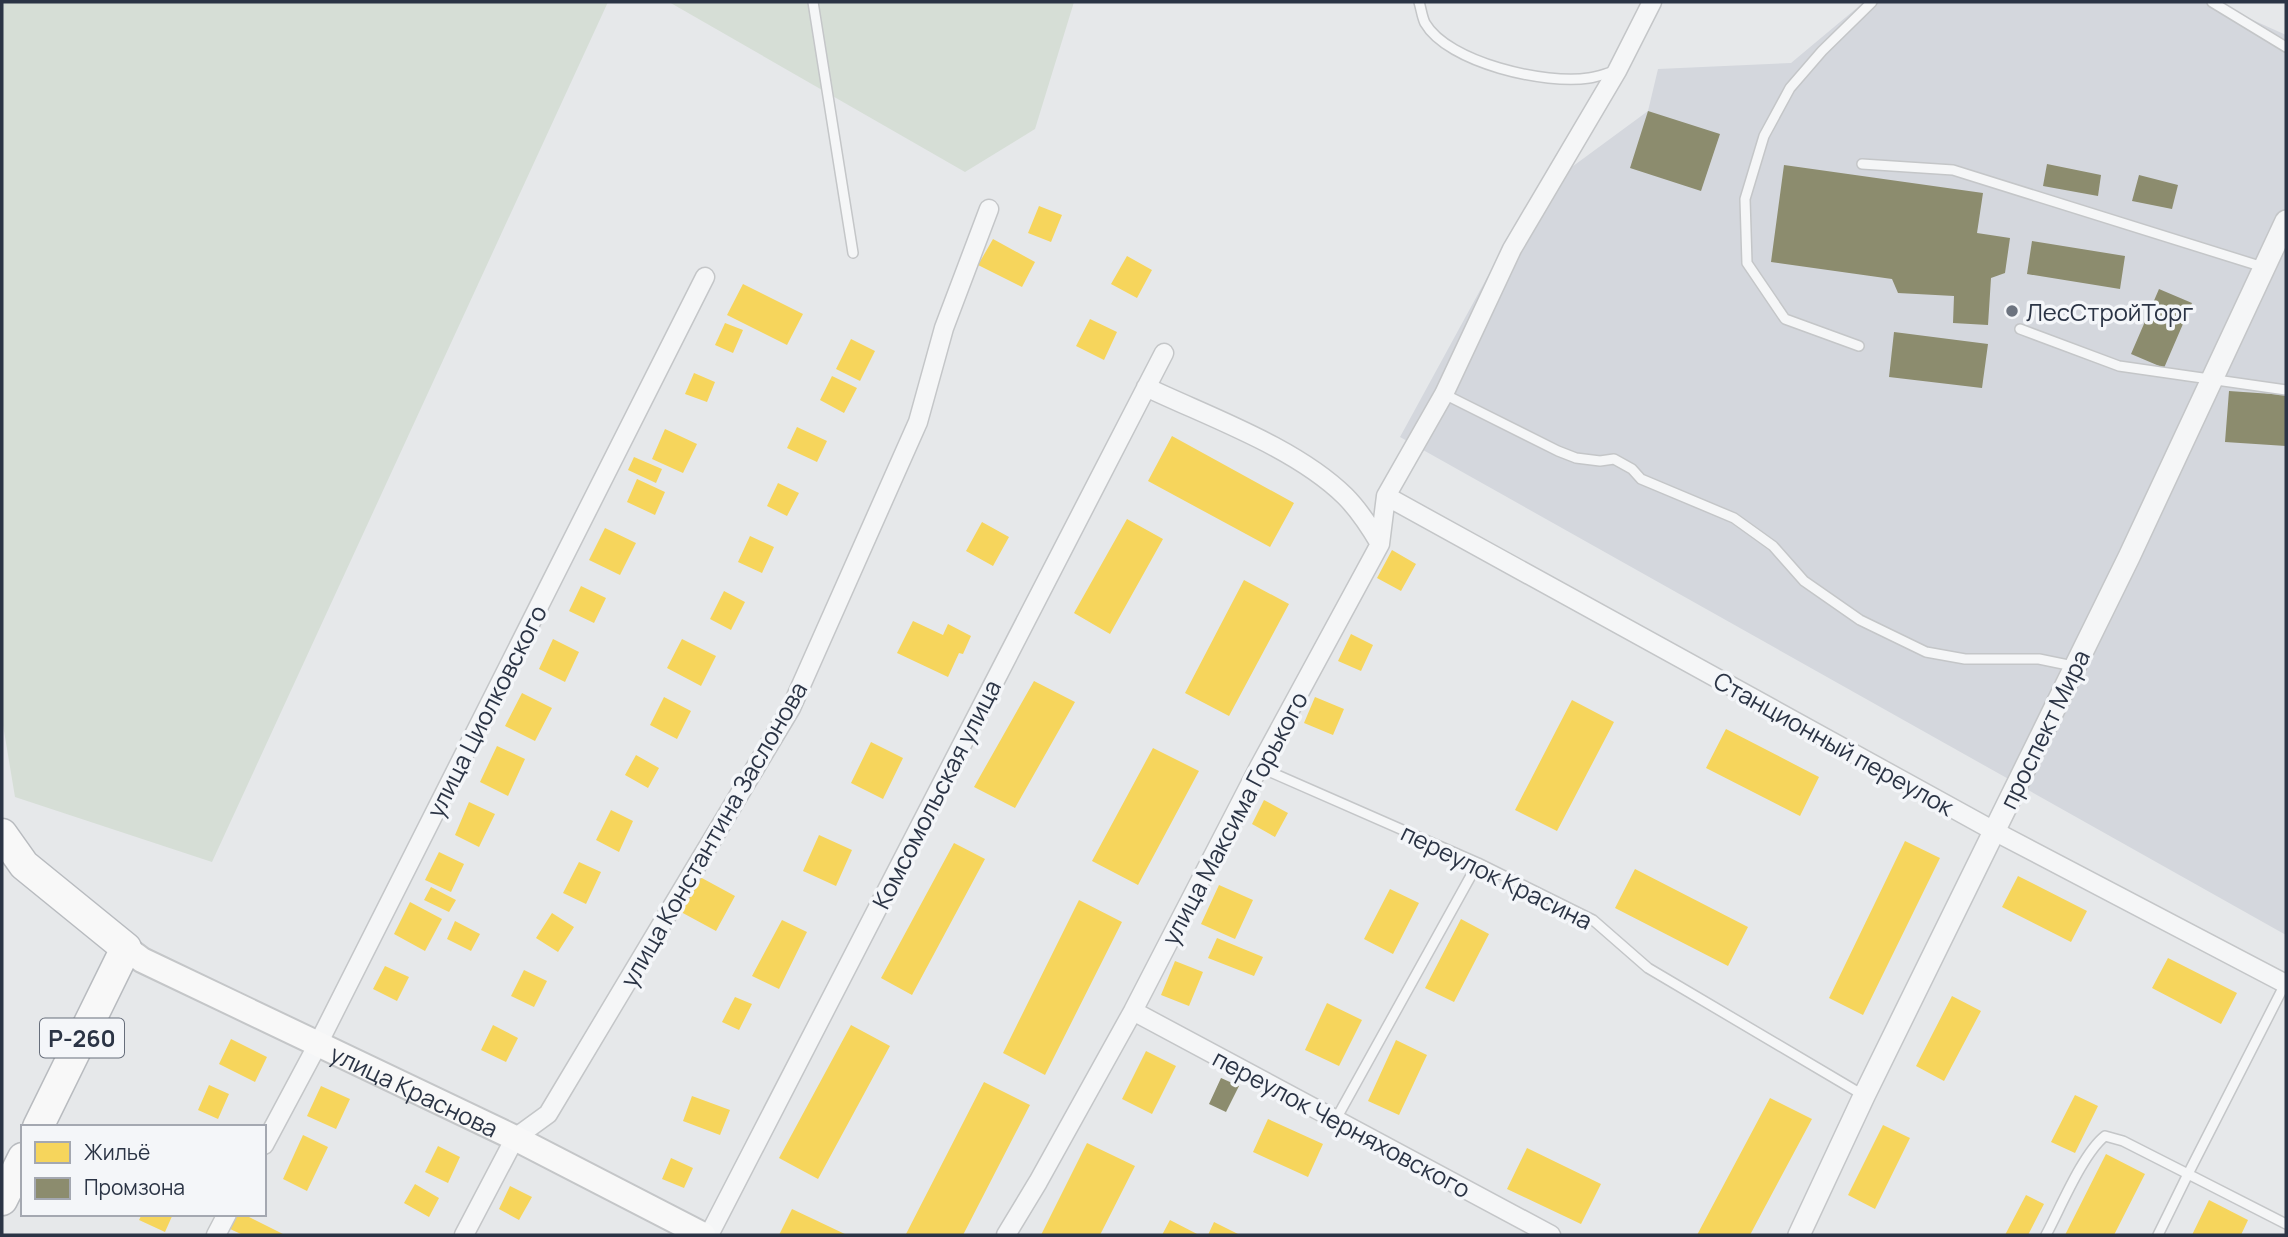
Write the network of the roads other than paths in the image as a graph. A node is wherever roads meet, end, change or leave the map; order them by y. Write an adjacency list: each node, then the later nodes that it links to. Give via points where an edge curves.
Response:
1 (813, 2): 11 (lane)
2 (1419, 2): 7 (lane, via 1424,21 1437,38 1488,65 1555,78 1588,78)
3 (1652, 2): 7 (street, улица Максима Горького)
4 (1872, 2): 15 (lane, via 1790,89 1764,136 1745,199 1747,263 1785,320)
5 (2212, 2): 6 (lane)
6 (2286, 47)
7 (1617, 71): 20 (street, улица Максима Горького, via 1512,249)
8 (1863, 164): 12 (lane, via 1953,170)
9 (989, 209): 35 (street, улица Константина Заслонова, via 944,328 918,422 791,708 548,1114)
10 (2286, 221): 12 (street, проспект Мира)
11 (853, 253)
12 (2264, 268): 17 (street, проспект Мира)
13 (705, 277): 31 (street, улица Циолковского)
14 (2020, 329): 17 (lane, via 2119,366)
15 (1859, 346)
16 (1164, 353): 18 (street, Комсомольская улица)
17 (2211, 379): 19 (lane); 23 (street, проспект Мира)
18 (1146, 387): 22 (street, via 1313,470 1345,496); 44 (street, Комсомольская улица)
19 (2286, 390)
20 (1444, 394): 21 (street, улица Максима Горького); 23 (lane, via 1558,451 1576,458 1614,459 1641,480 1734,518 1773,546 1815,589 1860,620 1926,652 1965,659 2039,659)
21 (1386, 496): 22 (street, улица Максима Горького); 25 (street, Станционный переулок)
22 (1380, 544): 24 (street, улица Максима Горького)
23 (2075, 666): 25 (street, проспект Мира)
24 (1259, 767): 27 (lane, переулок Красина); 30 (street, улица Максима Горького)
25 (1994, 831): 29 (street, Станционный переулок); 32 (street, проспект Мира)
26 (2, 834): 28 (highway, via 24,865)
27 (1478, 863): 32 (lane, переулок Красина, via 1593,920 1648,968); 33 (lane)
28 (126, 948): 31 (main road, улица Краснова, via 142,960); 34 (highway, Р-260)
29 (2286, 984): 38 (lane)
30 (1132, 1011): 33 (street, переулок Черняховского); 45 (street, улица Максима Горького)
31 (319, 1042): 35 (main road, улица Краснова); 36 (street, улица Циолковского)
32 (1864, 1096): 47 (street, проспект Мира)
33 (1336, 1119): 46 (street, переулок Черняховского)
34 (39, 1125)
35 (515, 1138): 43 (street, улица Константина Заслонова); 44 (main road, улица Краснова)
36 (266, 1140)
37 (21, 1162): 39 (highway)
38 (2188, 1174): 41 (lane); 48 (lane, via 2105,1136 2085,1161); 49 (lane)
39 (2, 1200)
40 (226, 1216): 42 (street)
41 (2286, 1224)
42 (216, 1235)
43 (464, 1235)
44 (706, 1235)
45 (1006, 1235)
46 (1551, 1235)
47 (1799, 1235)
48 (2046, 1235)
49 (2158, 1235)

